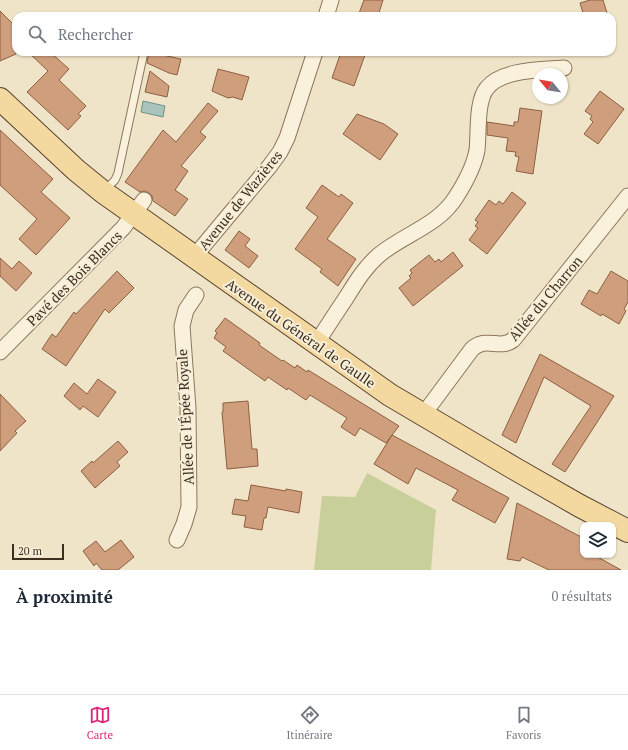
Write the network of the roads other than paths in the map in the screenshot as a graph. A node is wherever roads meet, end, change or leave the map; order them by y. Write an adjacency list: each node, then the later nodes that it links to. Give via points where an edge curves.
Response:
1 (331, 0): 2 (street)
2 (327, 12)
3 (143, 56): 7 (lane, via 118,173)
4 (314, 56): 10 (street, Avenue de Wazières, via 280,152)
5 (532, 72): 12 (street, via 507,75 495,80 486,88 481,100 476,152 468,176 455,199 431,223 398,242 371,263 358,278)
6 (0, 99): 7 (main road, Avenue du Général de Gaulle)
7 (103, 192): 9 (main road, Avenue du Général de Gaulle)
8 (628, 196): 14 (street, Allée du Charron, via 513,340 503,344 486,342 476,345)
9 (139, 208): 10 (main road, Avenue du Général de Gaulle); 13 (street, Pavé des Bois Blancs, via 118,234)
10 (194, 257): 12 (main road, Avenue du Général de Gaulle)
11 (196, 295): 16 (street, Allée de l'Épée Royale, via 186,310 182,326 188,408 189,507)
12 (316, 344): 14 (main road, Avenue du Général de Gaulle)
13 (0, 352)
14 (423, 415): 15 (main road, Avenue du Général de Gaulle)
15 (628, 531)
16 (177, 540)

